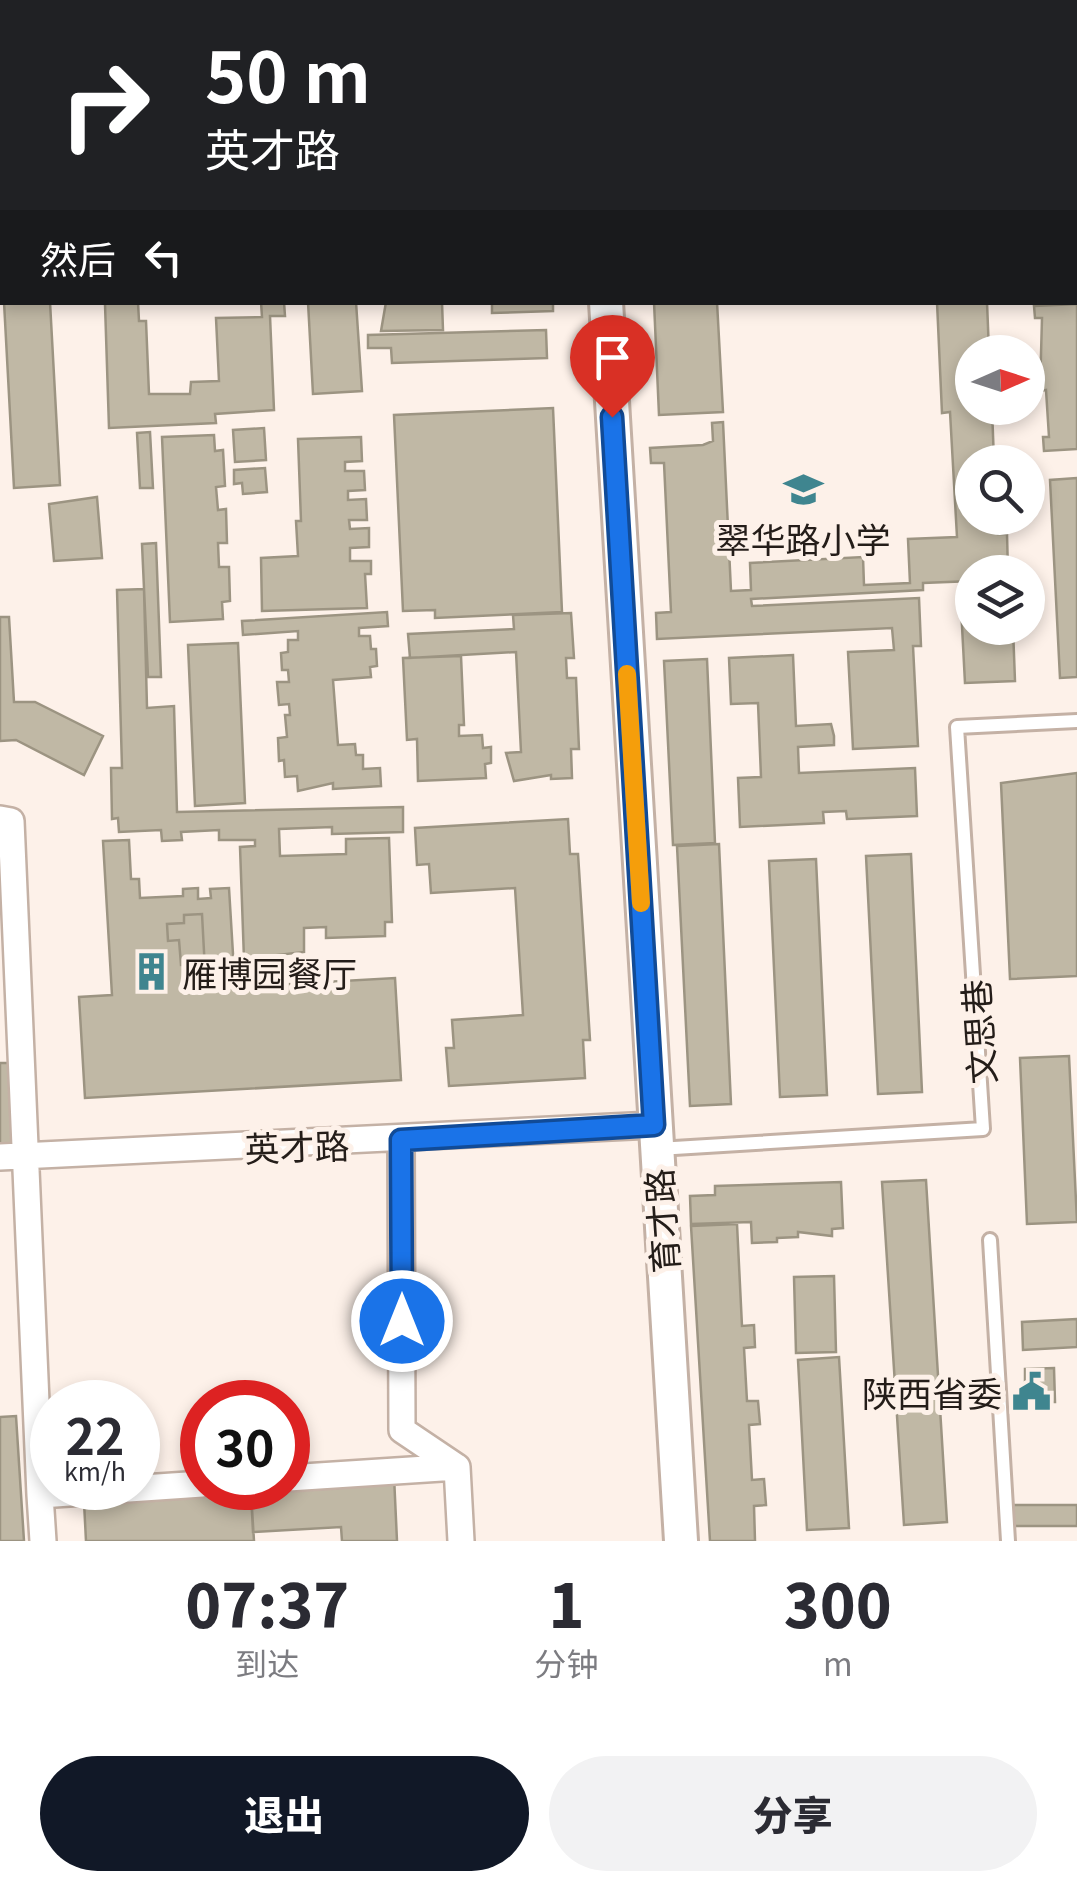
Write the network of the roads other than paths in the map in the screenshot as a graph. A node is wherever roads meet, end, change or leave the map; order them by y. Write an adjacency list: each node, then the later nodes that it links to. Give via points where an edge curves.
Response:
1 (606, 305): 4 (street, 育才路)
2 (1077, 721): 4 (lane, 文思巷, via 957,728 983,1129)
3 (0, 819): 6 (street, via 11,821)
4 (654, 1137): 5 (street, 英才路); 14 (street, 育才路)
5 (401, 1140): 6 (street, 英才路); 9 (street, via 402,1430)
6 (12, 1156): 8 (street)
7 (990, 1240): 15 (lane)
8 (30, 1380)
9 (457, 1467): 10 (street); 13 (street)
10 (310, 1477)
11 (41, 1510): 12 (street)
12 (43, 1541)
13 (461, 1541)
14 (681, 1541)
15 (1008, 1541)

